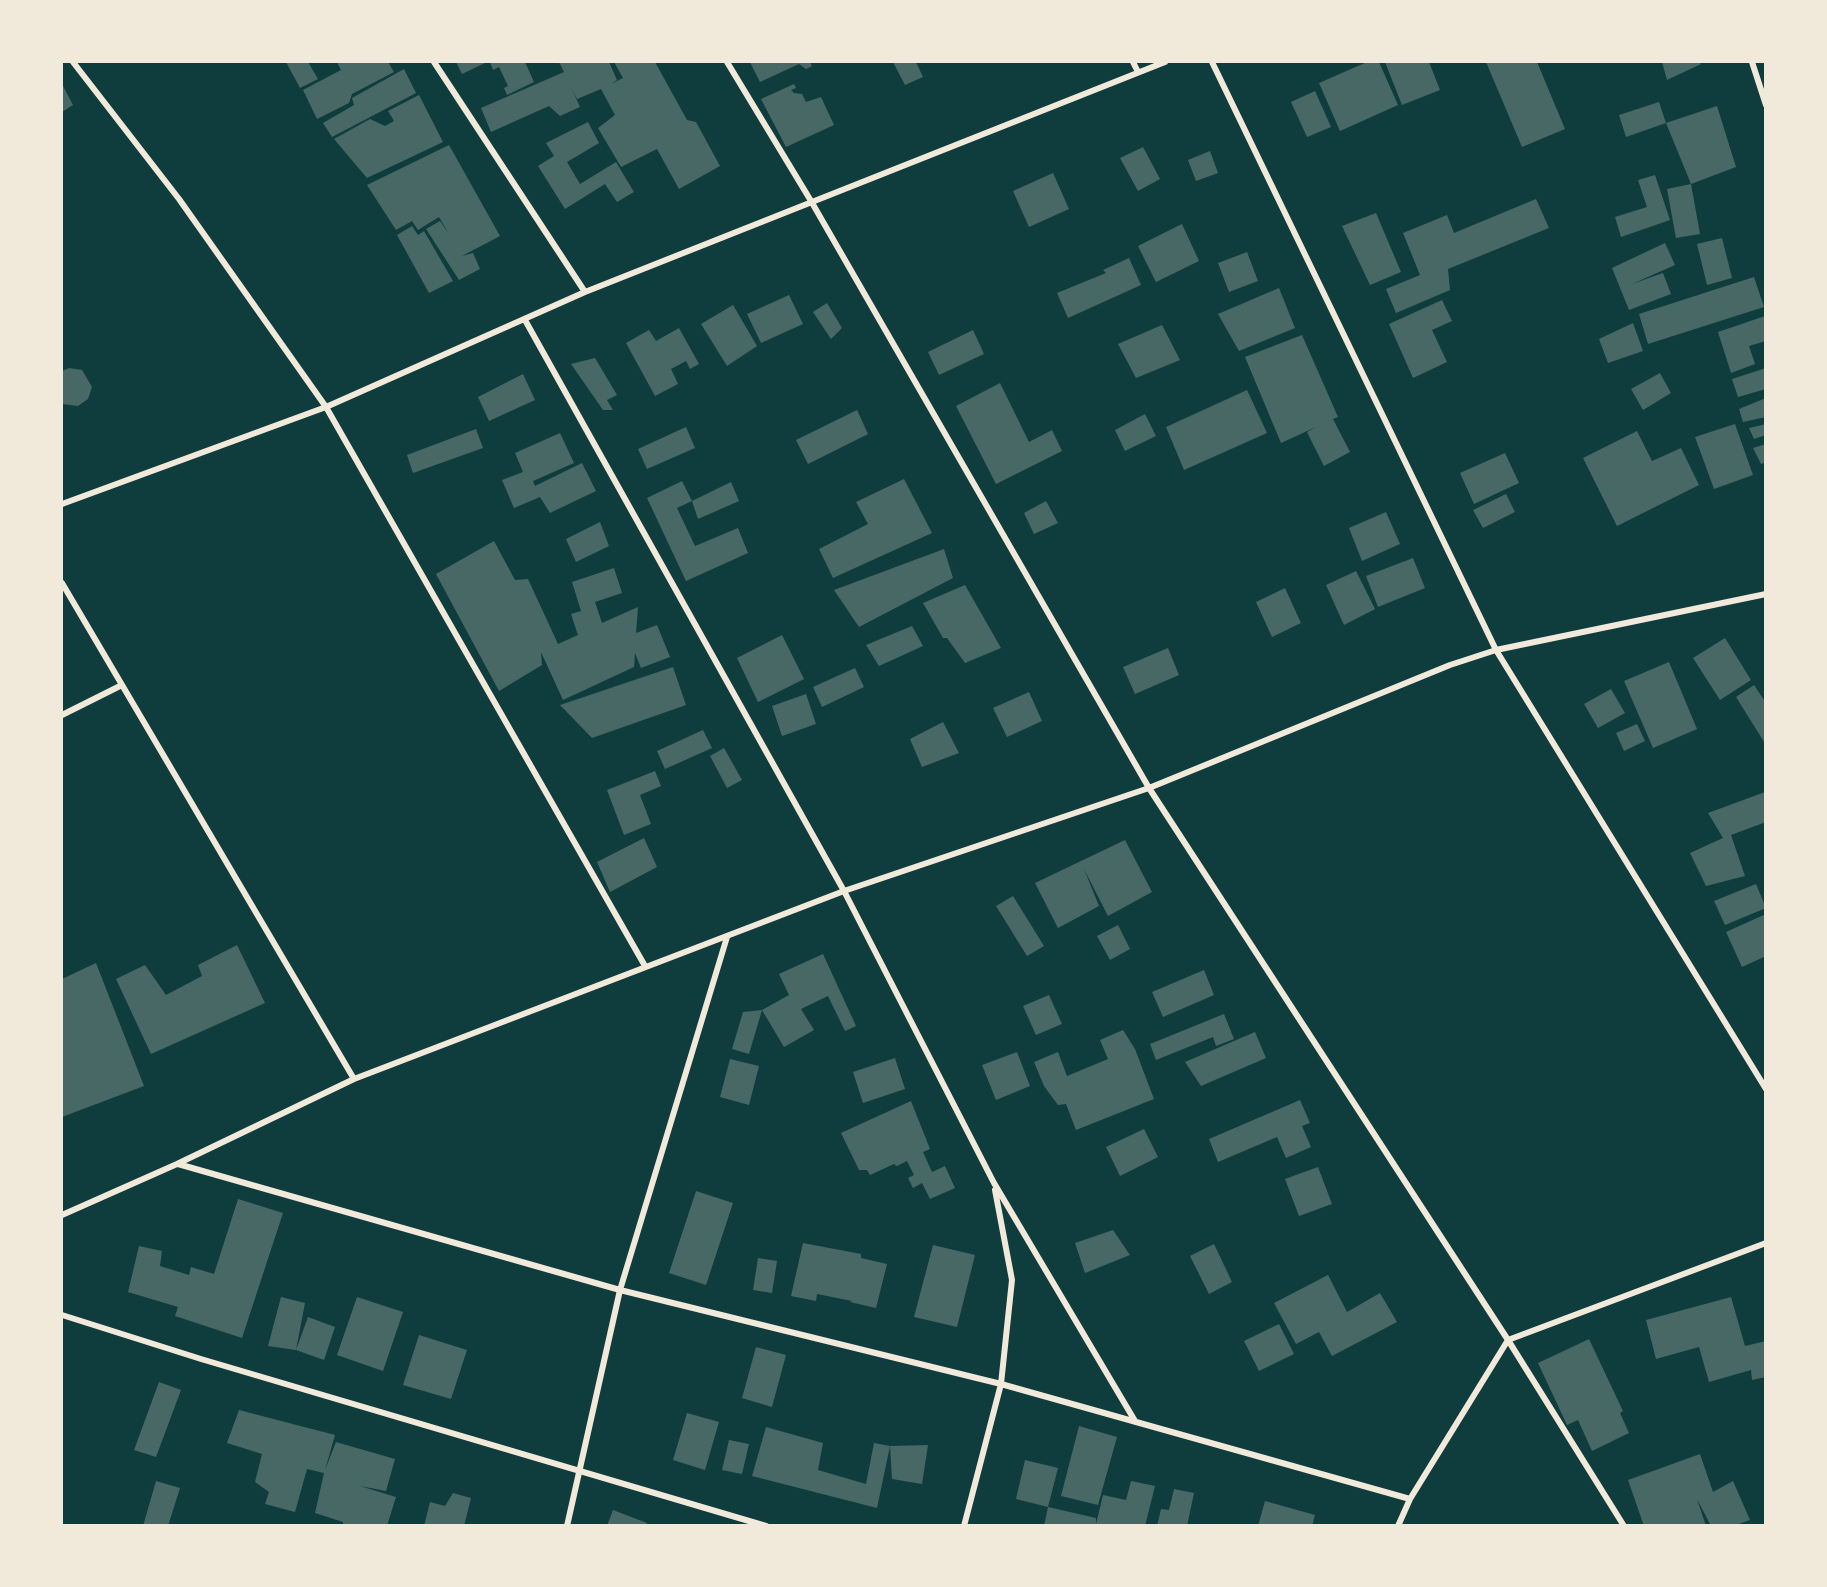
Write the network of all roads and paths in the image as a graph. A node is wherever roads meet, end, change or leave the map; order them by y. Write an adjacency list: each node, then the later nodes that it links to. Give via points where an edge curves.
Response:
1 (73, 62): 13 (street, via 179,199)
2 (434, 62): 11 (street)
3 (727, 62): 10 (street)
4 (1133, 62): 8 (street)
5 (1165, 62): 8 (street)
6 (1212, 62): 17 (street)
7 (1752, 62): 9 (street)
8 (1138, 72): 10 (street)
9 (1766, 105)
10 (811, 201): 11 (street); 20 (street)
11 (585, 292): 12 (street)
12 (525, 320): 13 (street); 21 (street)
13 (326, 406): 14 (street); 23 (street)
14 (62, 504)
15 (62, 583): 18 (street)
16 (1766, 594): 17 (street)
17 (1496, 650): 20 (street, via 1450,665); 25 (street)
18 (122, 685): 19 (street); 24 (street)
19 (62, 715)
20 (1149, 788): 21 (street); 32 (street)
21 (844, 891): 22 (street); 27 (street)
22 (727, 937): 23 (street); 30 (street)
23 (645, 966): 24 (street)
24 (354, 1079): 26 (street)
25 (1766, 1089)
26 (177, 1164): 28 (street); 30 (street)
27 (993, 1183): 33 (street, via 1012,1280); 34 (street)
28 (62, 1215)
29 (1766, 1243): 32 (street)
30 (620, 1290): 33 (street); 35 (street)
31 (62, 1315): 35 (street)
32 (1508, 1340): 36 (street); 41 (street)
33 (1001, 1384): 34 (street); 39 (street)
34 (1135, 1421): 36 (street)
35 (581, 1471): 37 (street); 38 (street)
36 (1410, 1499): 40 (street)
37 (567, 1526)
38 (766, 1526)
39 (964, 1526)
40 (1398, 1526)
41 (1624, 1526)

